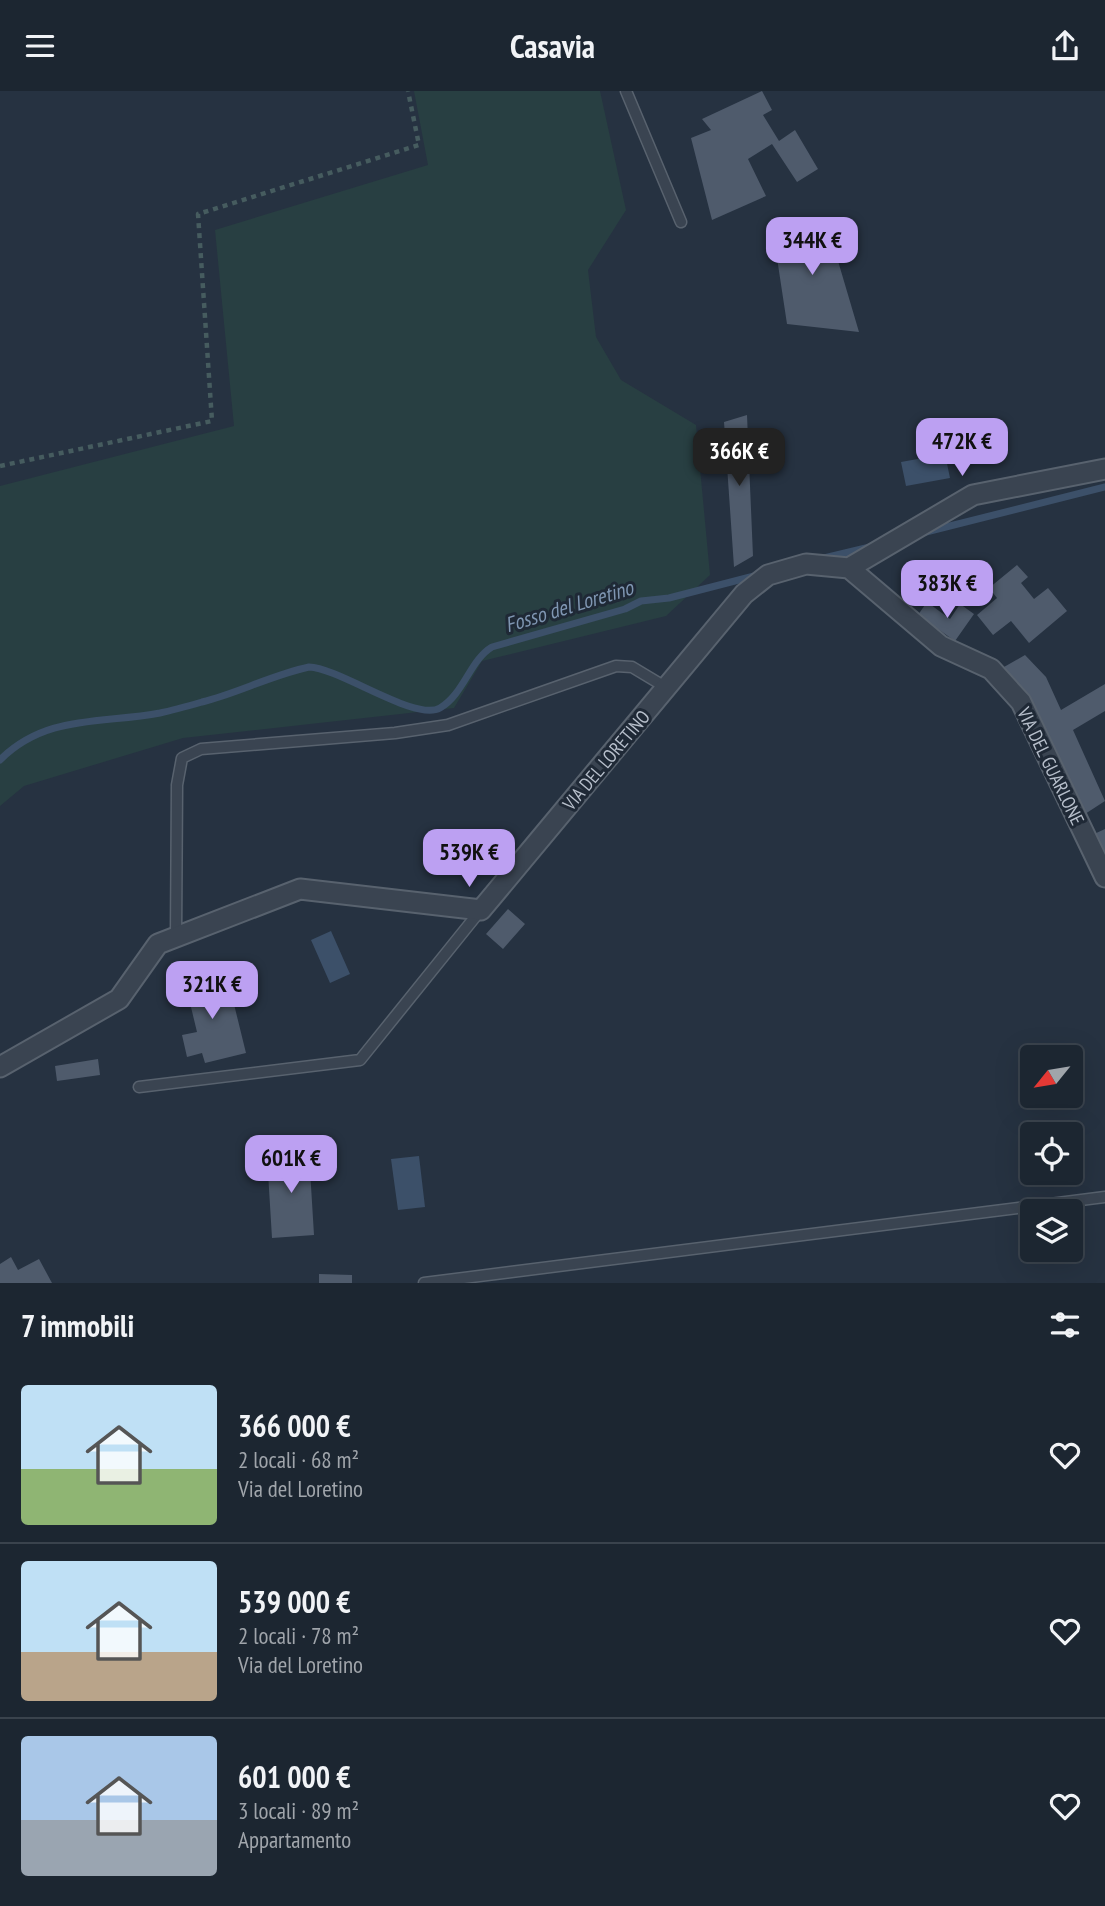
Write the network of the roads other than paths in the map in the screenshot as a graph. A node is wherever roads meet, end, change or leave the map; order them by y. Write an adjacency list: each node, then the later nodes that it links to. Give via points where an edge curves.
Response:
1 (626, 91): 2 (lane)
2 (681, 222)
3 (1105, 469): 4 (street, via 973,495)
4 (849, 568): 5 (street, VIA DEL LORETINO, via 806,564 768,575 744,594); 6 (street, VIA DEL GUARLONE, via 941,646 991,669 1021,702)
5 (667, 688): 7 (street, VIA DEL LORETINO); 8 (lane, via 632,667 616,666 448,725 201,749 182,758 177,785)
6 (1105, 877)
7 (481, 911): 8 (street, via 300,889); 10 (lane, via 360,1060)
8 (176, 937): 9 (street, via 158,944 119,999)
9 (0, 1067)
10 (139, 1087)
11 (1105, 1197): 12 (lane)
12 (424, 1283)

